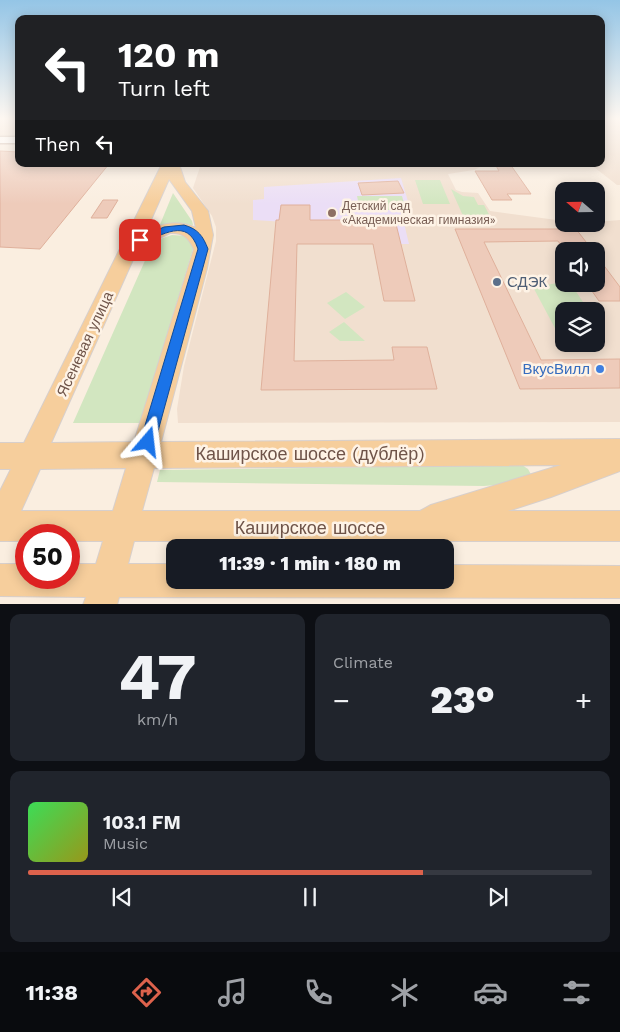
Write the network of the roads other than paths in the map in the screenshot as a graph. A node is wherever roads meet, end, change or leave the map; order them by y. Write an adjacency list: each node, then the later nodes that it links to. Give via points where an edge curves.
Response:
1 (169, 167): 4 (main road, Ясеневая улица)
2 (171, 167): 3 (main road, Ясеневая улица, via 174,179 196,204 205,223)
3 (203, 249): 4 (main road, via 199,238 184,228 168,229 140,240); 7 (main road, Ясеневая улица)
4 (127, 253): 6 (main road, Ясеневая улица)
5 (620, 452): 7 (main road, Каширское шоссе (дублёр))
6 (33, 454): 7 (main road, Каширское шоссе (дублёр)); 8 (main road, Каширское шоссе (дублёр)); 10 (main road, Ясеневая улица)
7 (144, 454): 12 (main road, Ясеневая улица)
8 (0, 456)
9 (620, 458): 13 (main road)
10 (0, 525): 12 (main road, Каширское шоссе)
11 (620, 526): 13 (main road, Каширское шоссе)
12 (123, 527): 13 (main road, Каширское шоссе); 16 (main road, Ясеневая улица)
13 (410, 527)
14 (0, 580): 16 (main road)
15 (620, 582): 16 (main road)
16 (104, 593)

